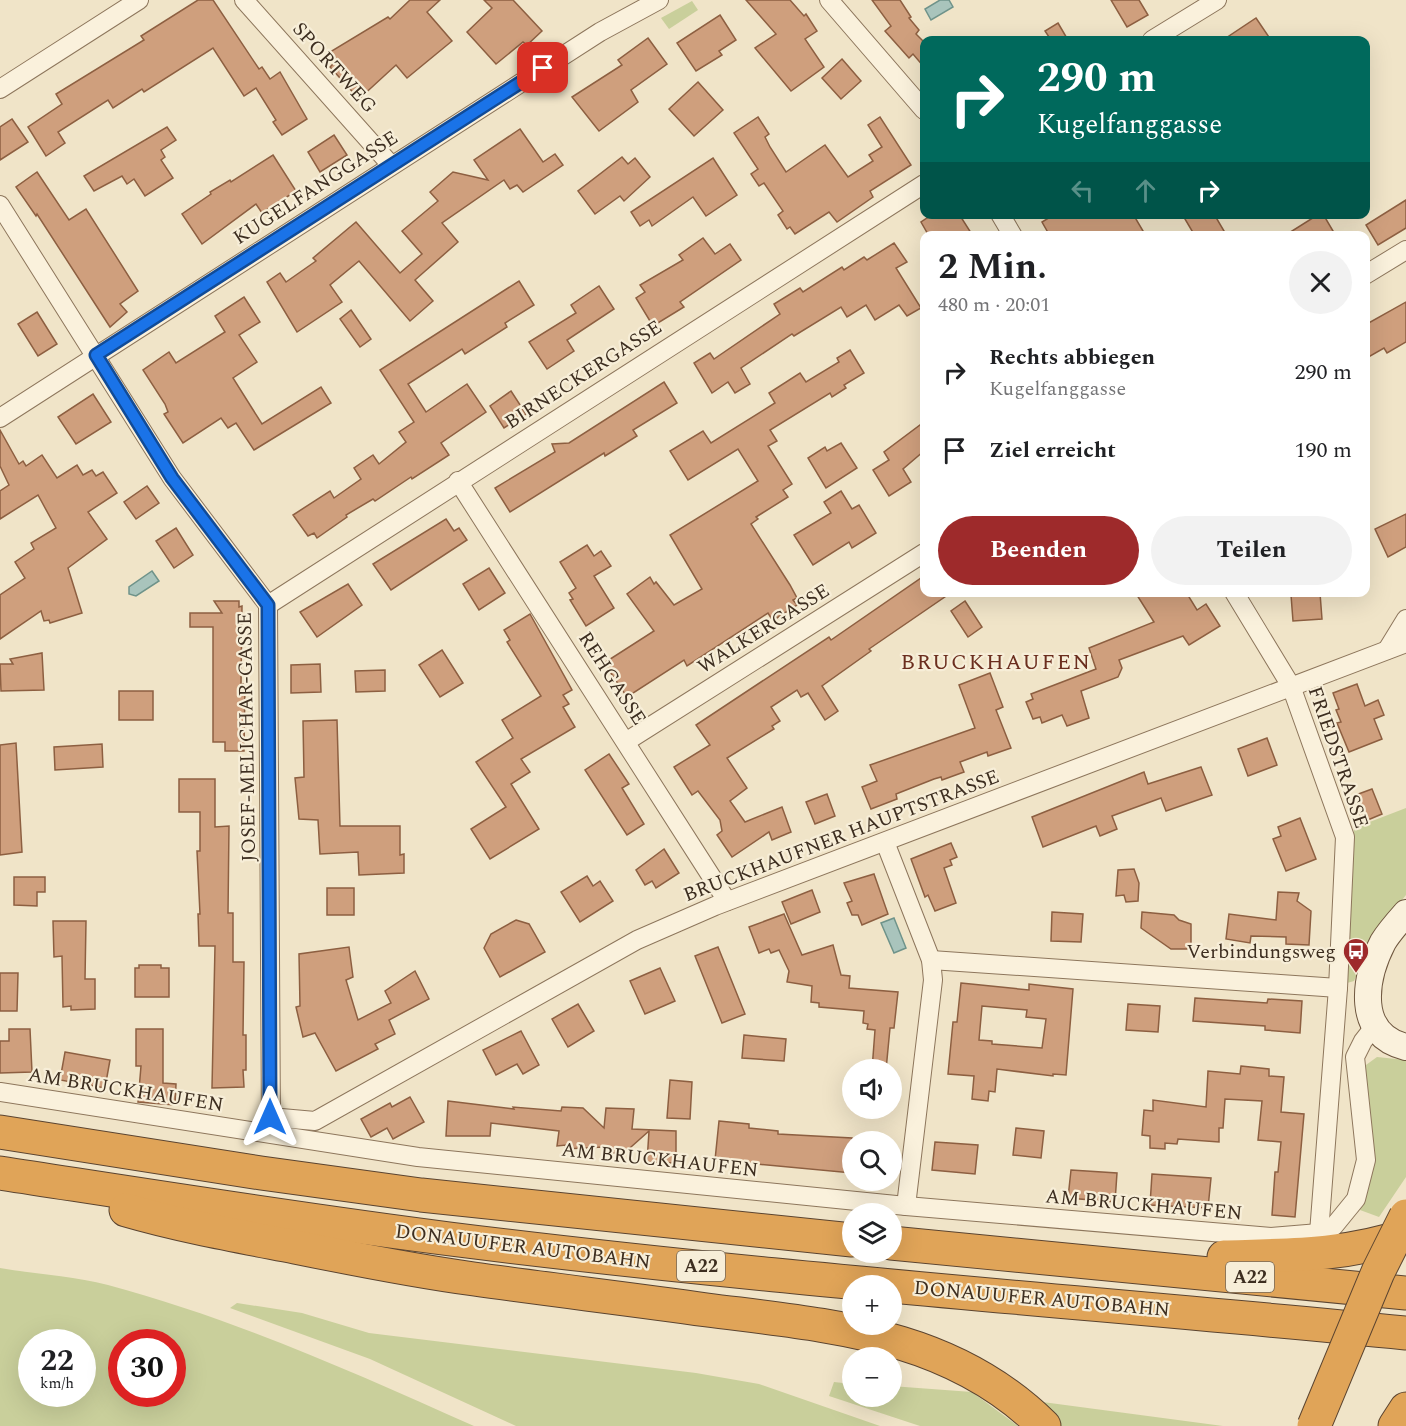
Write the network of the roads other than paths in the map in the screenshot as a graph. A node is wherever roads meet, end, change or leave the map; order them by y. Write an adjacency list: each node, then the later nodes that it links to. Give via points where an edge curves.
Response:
1 (139, 0): 7 (street)
2 (244, 0): 9 (street, SPORTWEG)
3 (659, 0): 9 (street, KUGELFANGGASSE, via 600,32)
4 (829, 0): 8 (street)
5 (1217, 0): 6 (street)
6 (1158, 36)
7 (0, 89)
8 (920, 105)
9 (392, 165): 14 (street, KUGELFANGGASSE)
10 (920, 187): 16 (street, BIRNECKERGASSE)
11 (0, 205): 14 (street, JOSEF-MELICHAR-GASSE)
12 (1406, 250): 13 (street)
13 (1370, 273)
14 (96, 355): 15 (street, KUGELFANGGASSE); 19 (street, JOSEF-MELICHAR-GASSE, via 172,478)
15 (0, 418)
16 (458, 481): 19 (street, BIRNECKERGASSE); 24 (street, REHGASSE)
17 (920, 556): 24 (street, WALKERGASSE)
18 (1237, 597): 23 (street, FRIEDSTRASSE)
19 (268, 605): 34 (street, JOSEF-MELICHAR-GASSE)
20 (1406, 619): 22 (street)
21 (1406, 643): 22 (street, BRUCKHAUFNER HAUPTSTRASSE)
22 (1387, 650): 23 (street, BRUCKHAUFNER HAUPTSTRASSE)
23 (1291, 686): 25 (street, BRUCKHAUFNER HAUPTSTRASSE); 29 (street, FRIEDSTRASSE, via 1346,837)
24 (627, 741): 26 (street, REHGASSE)
25 (885, 842): 26 (street, BRUCKHAUFNER HAUPTSTRASSE); 28 (street)
26 (727, 901): 33 (street, BRUCKHAUFNER HAUPTSTRASSE, via 637,940)
27 (1406, 913): 30 (street, via 1383,942 1370,978 1366,996)
28 (931, 960): 29 (street); 38 (street, via 933,980)
29 (1338, 988): 40 (street, FRIEDSTRASSE)
30 (1374, 1027): 31 (street, via 1391,1042); 40 (street, via 1355,1057 1366,1160 1362,1183 1346,1214)
31 (1406, 1047)
32 (0, 1092): 34 (street, AM BRUCKHAUFEN)
33 (315, 1121): 34 (street); 36 (street)
34 (271, 1126): 36 (street, AM BRUCKHAUFEN)
35 (0, 1132): 42 (highway, DONAUUFER AUTOBAHN / A22, via 421,1195)
36 (315, 1142): 38 (street, AM BRUCKHAUFEN, via 418,1157)
37 (0, 1174): 46 (highway, DONAUUFER AUTOBAHN / A22, via 288,1218 645,1261); 48 (highway, via 172,1223 383,1265 802,1322 899,1340 974,1372)
38 (906, 1206): 40 (street, AM BRUCKHAUFEN, via 1271,1237)
39 (1406, 1216): 49 (highway, bridge, via 1378,1272)
40 (1319, 1233)
41 (1406, 1234): 44 (highway, via 1315,1255)
42 (842, 1239)
43 (902, 1244): 44 (highway, DONAUUFER AUTOBAHN / A22)
44 (1093, 1262): 45 (highway, DONAUUFER AUTOBAHN / A22)
45 (1406, 1293)
46 (1406, 1333)
47 (1406, 1409): 50 (highway)
48 (1044, 1426)
49 (1314, 1426)
50 (1395, 1426)

